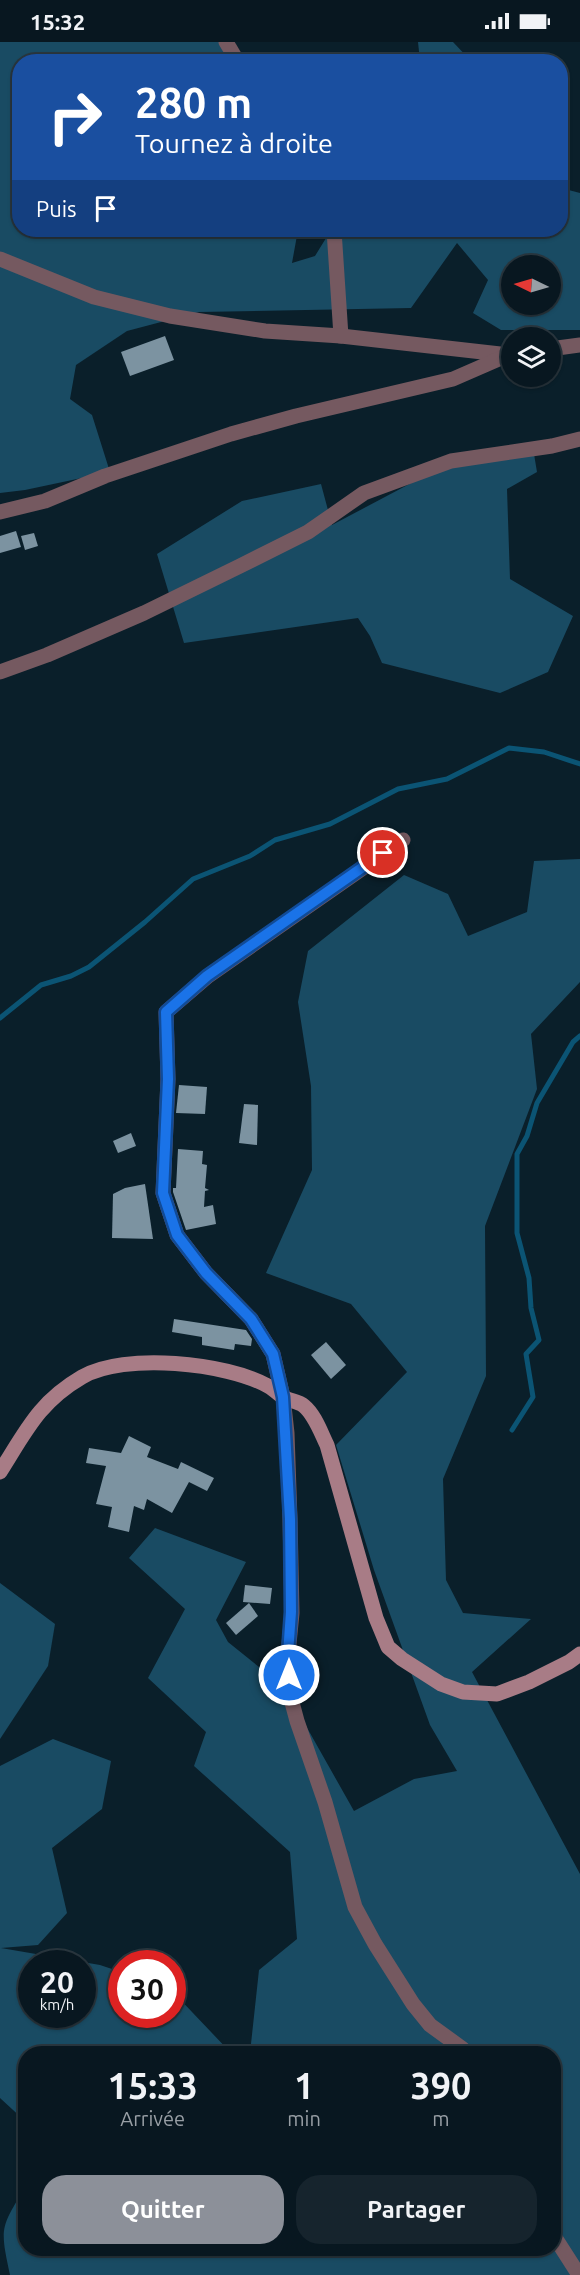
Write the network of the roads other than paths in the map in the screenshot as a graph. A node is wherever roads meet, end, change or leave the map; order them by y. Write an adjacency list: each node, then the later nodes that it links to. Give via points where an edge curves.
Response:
1 (334, 237): 3 (street)
2 (0, 259): 3 (street, via 94,297 170,316 265,331)
3 (341, 336): 6 (street)
4 (580, 345): 5 (street)
5 (561, 348)
6 (501, 353)
7 (501, 358): 9 (street, via 453,379 231,434 105,476 45,501)
8 (580, 439): 10 (street, via 451,461 364,493 308,532 240,566 144,613)
9 (0, 513)
10 (0, 672)
11 (403, 840): 12 (street, via 207,976 166,1012 168,1079 163,1193 177,1235 206,1273 251,1319 273,1354)
12 (283, 1397): 13 (street, via 268,1386 215,1369 178,1363 113,1367 85,1375 42,1406); 14 (street, via 304,1406 327,1445 388,1647 441,1684 463,1692 497,1694 529,1682); 15 (street, via 290,1519 288,1654 292,1704 356,1907 413,2004 430,2025)
13 (0, 1472)
14 (580, 1654)
15 (459, 2046)
16 (561, 2247): 17 (street)
17 (579, 2275)

